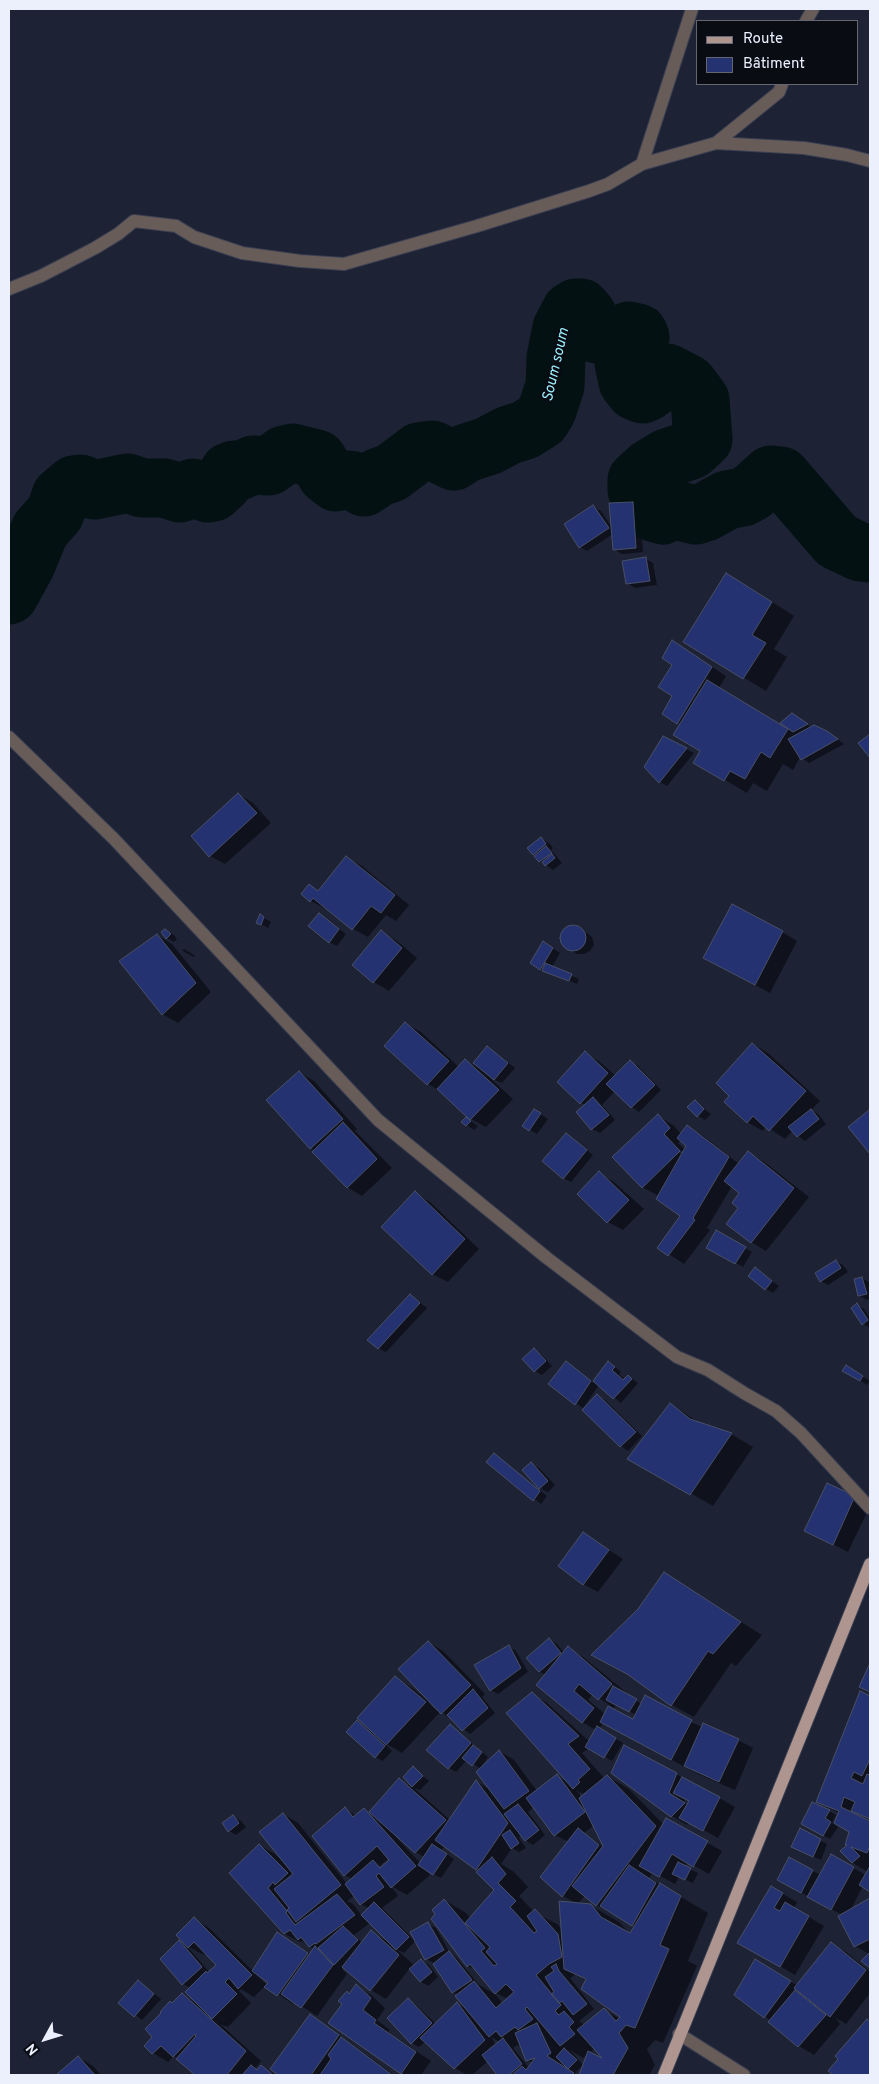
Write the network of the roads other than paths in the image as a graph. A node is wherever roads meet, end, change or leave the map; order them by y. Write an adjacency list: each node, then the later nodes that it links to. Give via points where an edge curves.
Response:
1 (692, 9): 7 (street)
2 (814, 9): 3 (street)
3 (807, 20)
4 (782, 85): 5 (street, via 779,92)
5 (716, 143): 6 (street, via 804,148); 7 (street)
6 (870, 161)
7 (642, 164): 8 (street, via 589,191 344,264 242,253 194,238 176,226 134,221 94,248)
8 (9, 289)
9 (9, 737): 10 (street, via 114,839 378,1120 547,1258 677,1357 708,1370 776,1411 802,1433)
10 (870, 1508)
11 (870, 1564): 12 (main road)
12 (680, 2034): 13 (main road); 14 (street)
13 (664, 2075)
14 (744, 2075)

